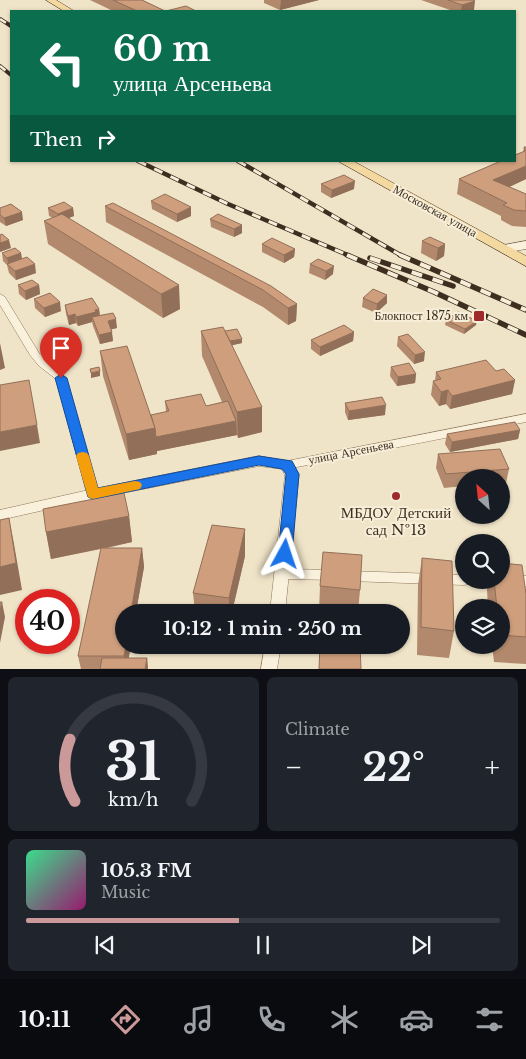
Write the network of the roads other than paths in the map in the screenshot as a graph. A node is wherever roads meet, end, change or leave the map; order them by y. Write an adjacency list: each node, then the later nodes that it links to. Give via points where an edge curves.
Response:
1 (50, 0): 2 (main road)
2 (68, 10)
3 (346, 162): 5 (main road, Московская улица)
4 (526, 245): 5 (main road)
5 (503, 249): 6 (main road, Московская улица)
6 (526, 262)
7 (0, 297): 10 (street, via 35,356 61,378)
8 (526, 418): 9 (street, улица Арсеньева)
9 (287, 465): 10 (street, улица Арсеньева, via 259,461); 12 (street, via 292,474)
10 (93, 494): 11 (street, улица Арсеньева)
11 (0, 515)
12 (283, 574): 13 (street); 16 (street)
13 (455, 580)
14 (510, 581): 15 (street)
15 (526, 581)
16 (279, 604)
17 (272, 654): 18 (street)
18 (269, 669)

